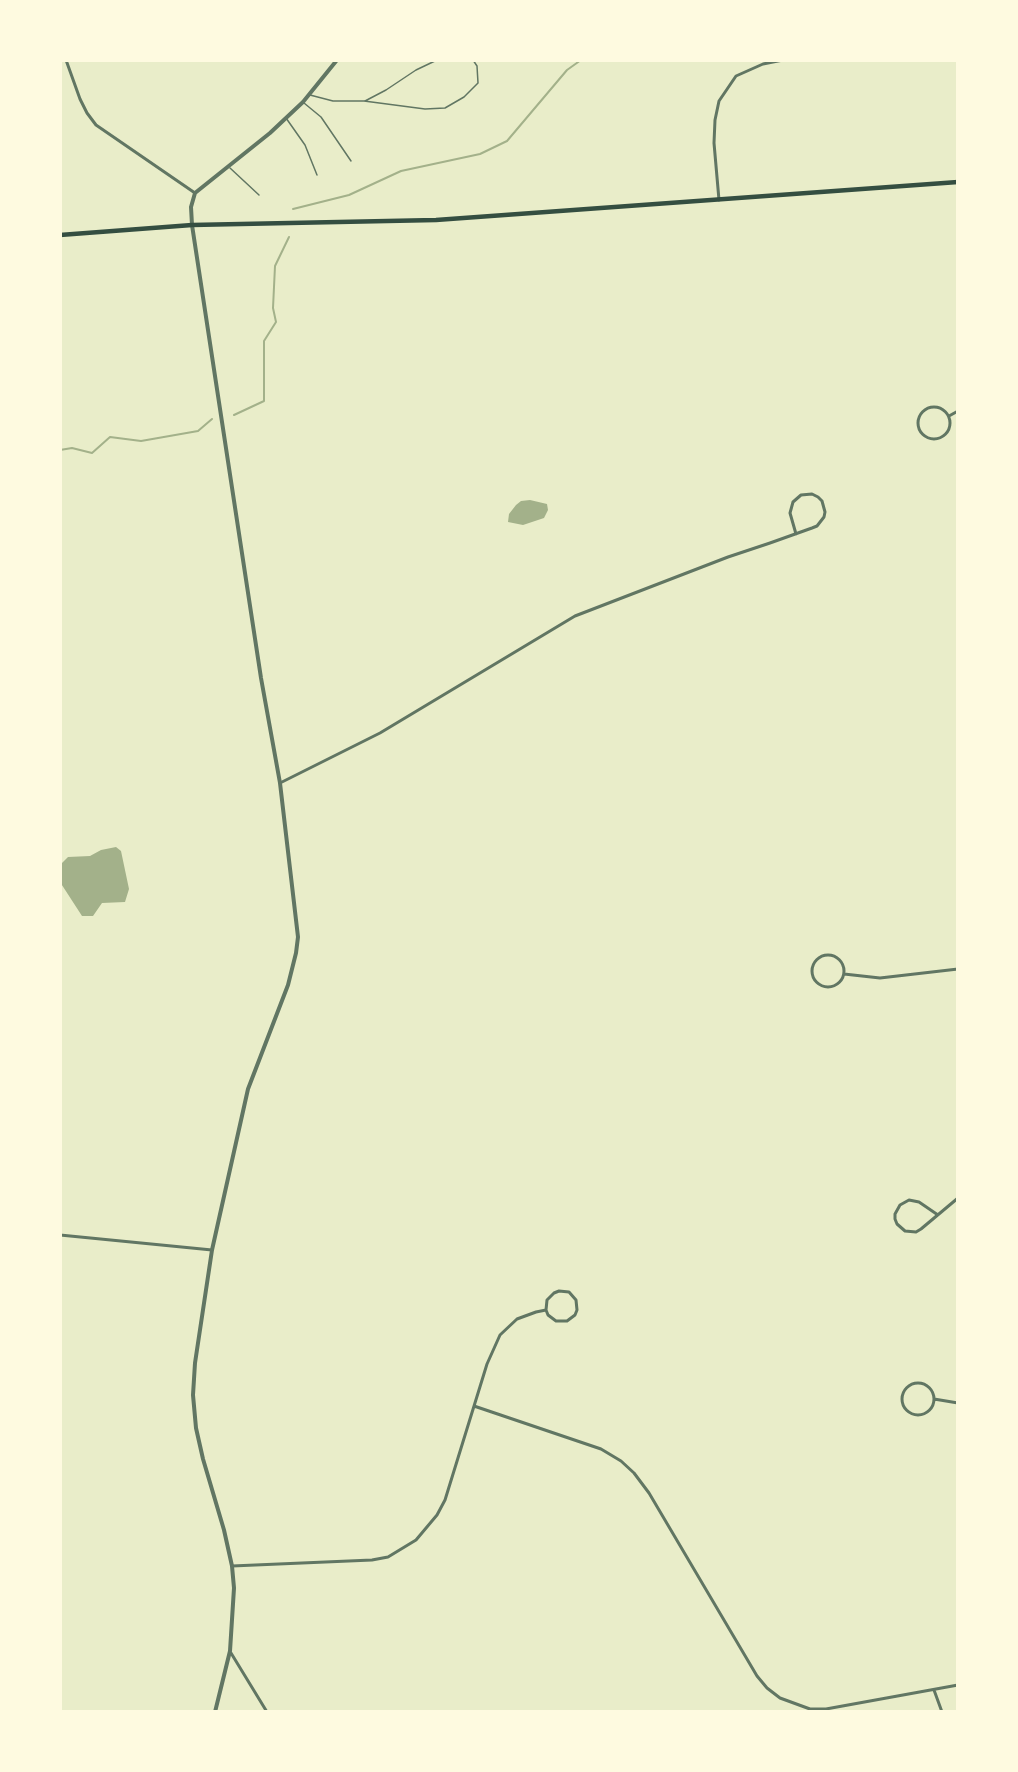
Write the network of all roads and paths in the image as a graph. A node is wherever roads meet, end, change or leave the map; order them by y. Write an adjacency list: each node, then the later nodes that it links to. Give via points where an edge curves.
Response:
1 (66, 60): 14 (street, via 80,99 96,125)
2 (338, 60): 6 (street)
3 (437, 60): 7 (lane)
4 (474, 60): 7 (lane, via 478,83 446,108)
5 (783, 60): 16 (street, via 736,76 719,102 714,143)
6 (309, 95): 7 (lane, via 333,101); 8 (street)
7 (364, 101)
8 (303, 102): 9 (street); 10 (lane, via 321,117)
9 (285, 117): 11 (street); 12 (lane, via 304,145)
10 (351, 161)
11 (228, 165): 14 (street); 15 (lane)
12 (316, 175)
13 (958, 182): 16 (main road)
14 (195, 193): 17 (street)
15 (259, 195)
16 (719, 200): 17 (main road, via 436,220)
17 (192, 225): 18 (main road); 22 (street)
18 (60, 235)
19 (958, 411): 20 (street)
20 (949, 416): 20 (street, via 948,432 939,438 924,436 918,427 918,416 926,408 937,406)
21 (796, 534): 21 (street, via 821,522 824,506 813,494 801,495 793,502 790,513); 22 (street, via 575,616 380,733)
22 (280, 783): 28 (street, via 298,937 296,953 288,985 248,1089)
23 (958, 969): 24 (street, via 880,978)
24 (844, 974): 24 (street, via 840,960 832,955 822,956 813,969 818,984 829,988 839,984)
25 (958, 1198): 26 (street)
26 (938, 1215): 26 (street, via 921,1229 910,1232 900,1228 895,1219 900,1205 909,1200)
27 (60, 1235): 28 (street)
28 (212, 1250): 33 (street, via 195,1363 194,1411)
29 (546, 1310): 29 (street, via 550,1296 559,1291 569,1292 576,1300 575,1315 567,1321 552,1319); 32 (street, via 527,1314 500,1335)
30 (934, 1399): 30 (street, via 928,1387 916,1383 906,1388 902,1398 905,1408 918,1415 927,1412); 31 (street)
31 (958, 1403)
32 (474, 1406): 33 (street, via 437,1515 426,1531 402,1550 372,1560); 36 (street, via 601,1449 634,1473 757,1676 780,1698 818,1710)
33 (232, 1566): 34 (street)
34 (230, 1651): 37 (street); 38 (street)
35 (958, 1685): 36 (street)
36 (934, 1690): 39 (street)
37 (215, 1712)
38 (267, 1712)
39 (942, 1712)

